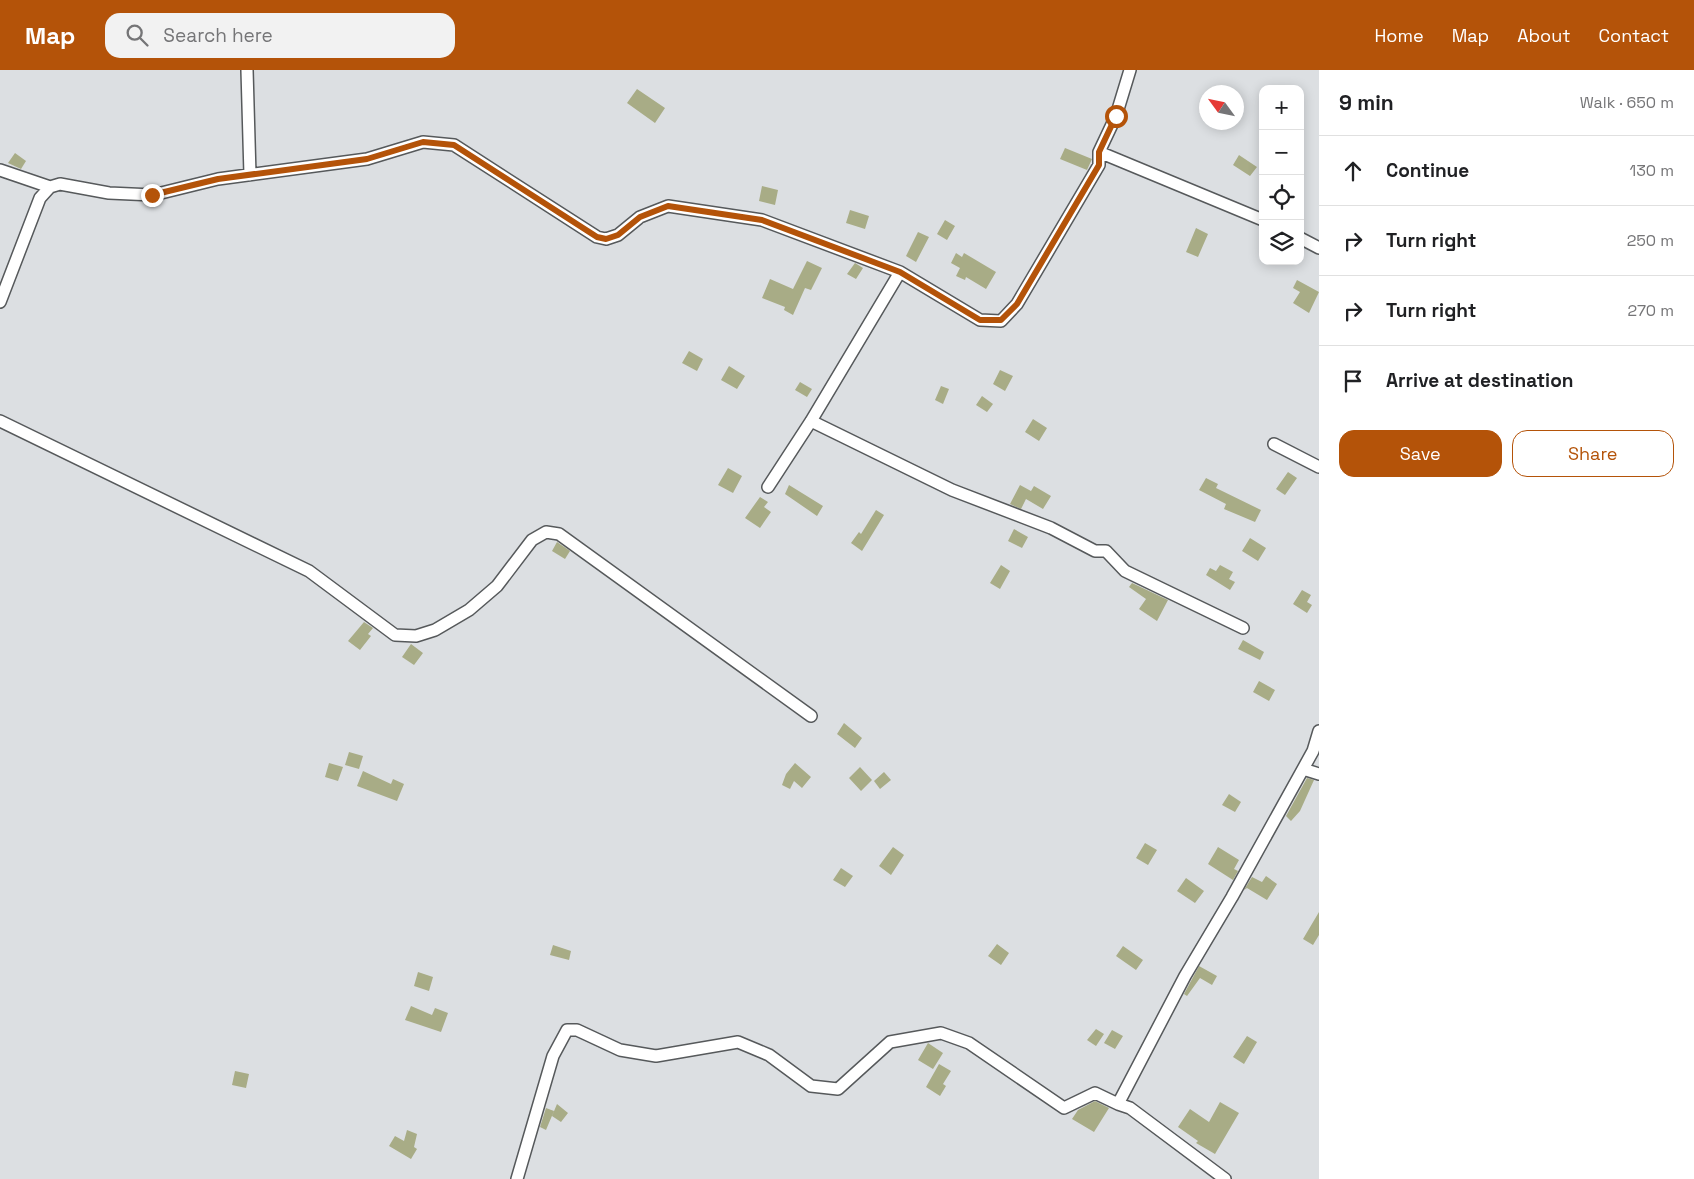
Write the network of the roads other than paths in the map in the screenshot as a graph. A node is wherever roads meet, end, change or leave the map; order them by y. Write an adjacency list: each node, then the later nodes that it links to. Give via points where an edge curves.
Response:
1 (247, 70): 5 (street)
2 (1130, 70): 3 (street, via 1116,116)
3 (1099, 152): 7 (street); 10 (street, via 1099,165 1017,304 1001,320 980,320)
4 (0, 170): 6 (street)
5 (250, 175): 6 (street, via 152,195 109,193 60,184); 10 (street, via 367,159 423,142 454,145 597,237 606,239 618,235 640,217 668,206 697,209 762,220)
6 (50, 187): 11 (street, via 40,198)
7 (1259, 218)
8 (1304, 240): 9 (street)
9 (1319, 248)
10 (900, 272): 12 (street)
11 (0, 302)
12 (811, 420): 16 (street); 17 (street, via 952,490 1051,528 1094,551 1106,551 1125,570)
13 (0, 421): 18 (street, via 309,571 395,635 416,636 435,630 470,610 497,586 532,540 546,532 559,534)
14 (1274, 444): 15 (street)
15 (1319, 467)
16 (768, 487)
17 (1243, 628)
18 (811, 716)
19 (1319, 731): 20 (street)
20 (1303, 769): 21 (street); 22 (street, via 1185,976)
21 (1319, 774)
22 (1118, 1104): 23 (street, via 1095,1093 1064,1108 969,1043 941,1033 890,1042 838,1089 811,1086 769,1055 738,1042 656,1056 620,1050 577,1030 567,1030 553,1056); 24 (street, via 1130,1108)
23 (517, 1179)
24 (1225, 1179)

